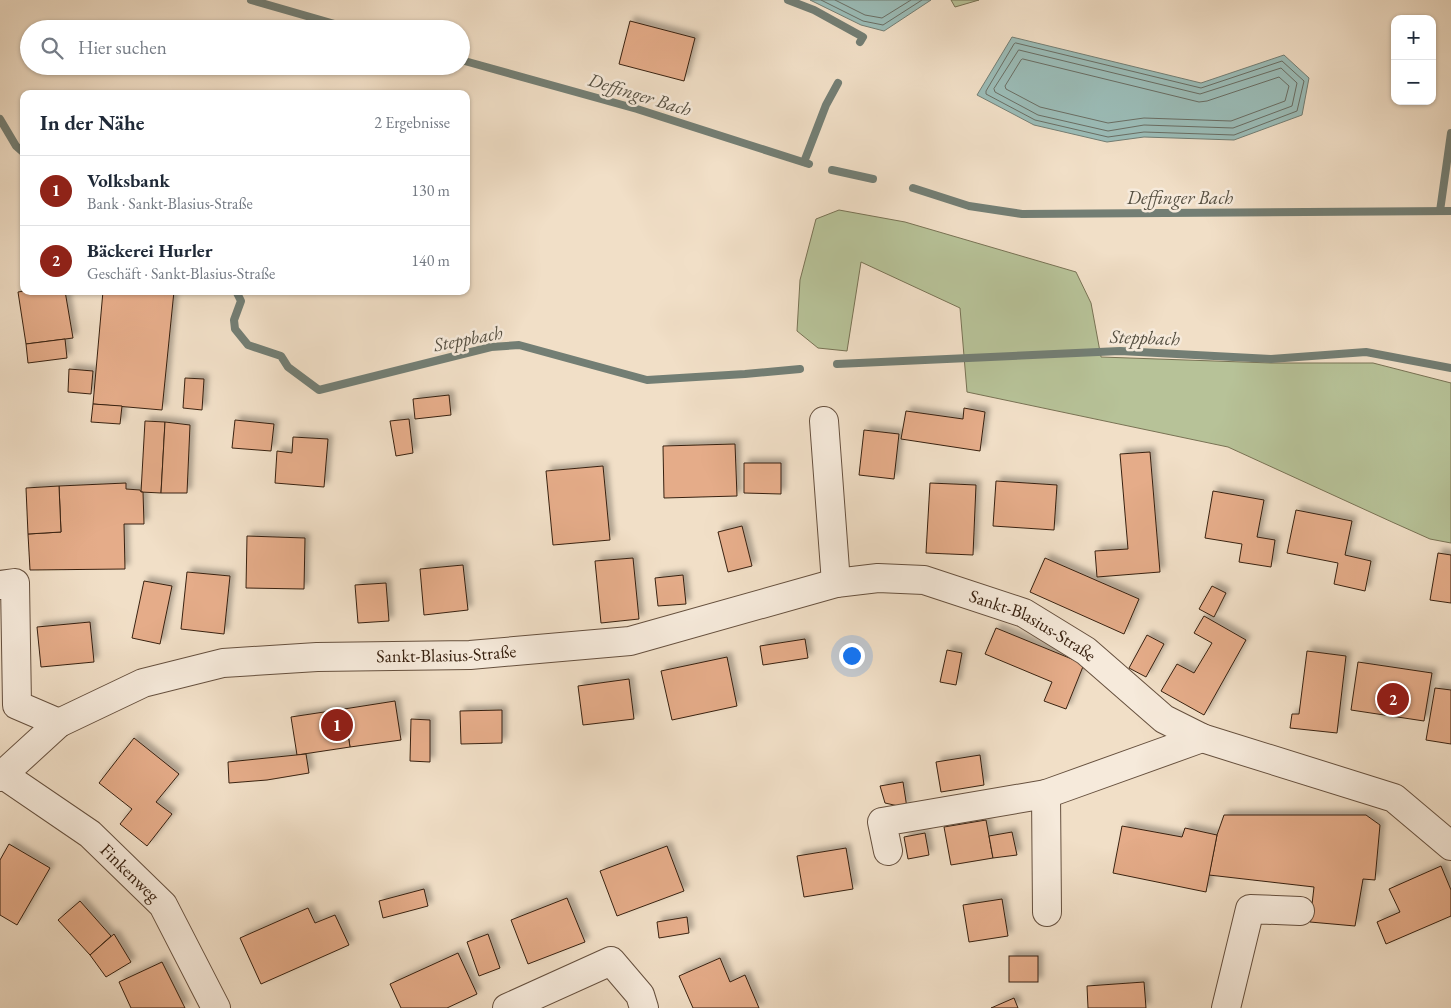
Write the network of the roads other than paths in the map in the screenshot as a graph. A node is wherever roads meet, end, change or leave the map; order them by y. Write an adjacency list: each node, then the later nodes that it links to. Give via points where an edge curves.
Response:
1 (824, 421): 2 (street)
2 (836, 583): 4 (street, Sankt-Blasius-Straße, via 630,641 470,655 317,657 224,663 142,683); 5 (street, Sankt-Blasius-Straße, via 878,578 924,580 1024,613 1086,651 1164,719)
3 (8, 584): 4 (street, via 17,705)
4 (59, 723): 6 (street, Sankt-Blasius-Straße)
5 (1202, 738): 7 (street); 8 (street, Sankt-Blasius-Straße, via 1394,798)
6 (1, 776): 12 (street, Finkenweg, via 90,834 163,906)
7 (1046, 794): 9 (street, via 882,822); 11 (street)
8 (1451, 846)
9 (888, 851)
10 (1300, 911): 15 (street, via 1250,909)
11 (1047, 912)
12 (216, 1008)
13 (507, 1008): 14 (street, via 611,961 640,995)
14 (644, 1008)
15 (1226, 1008)

